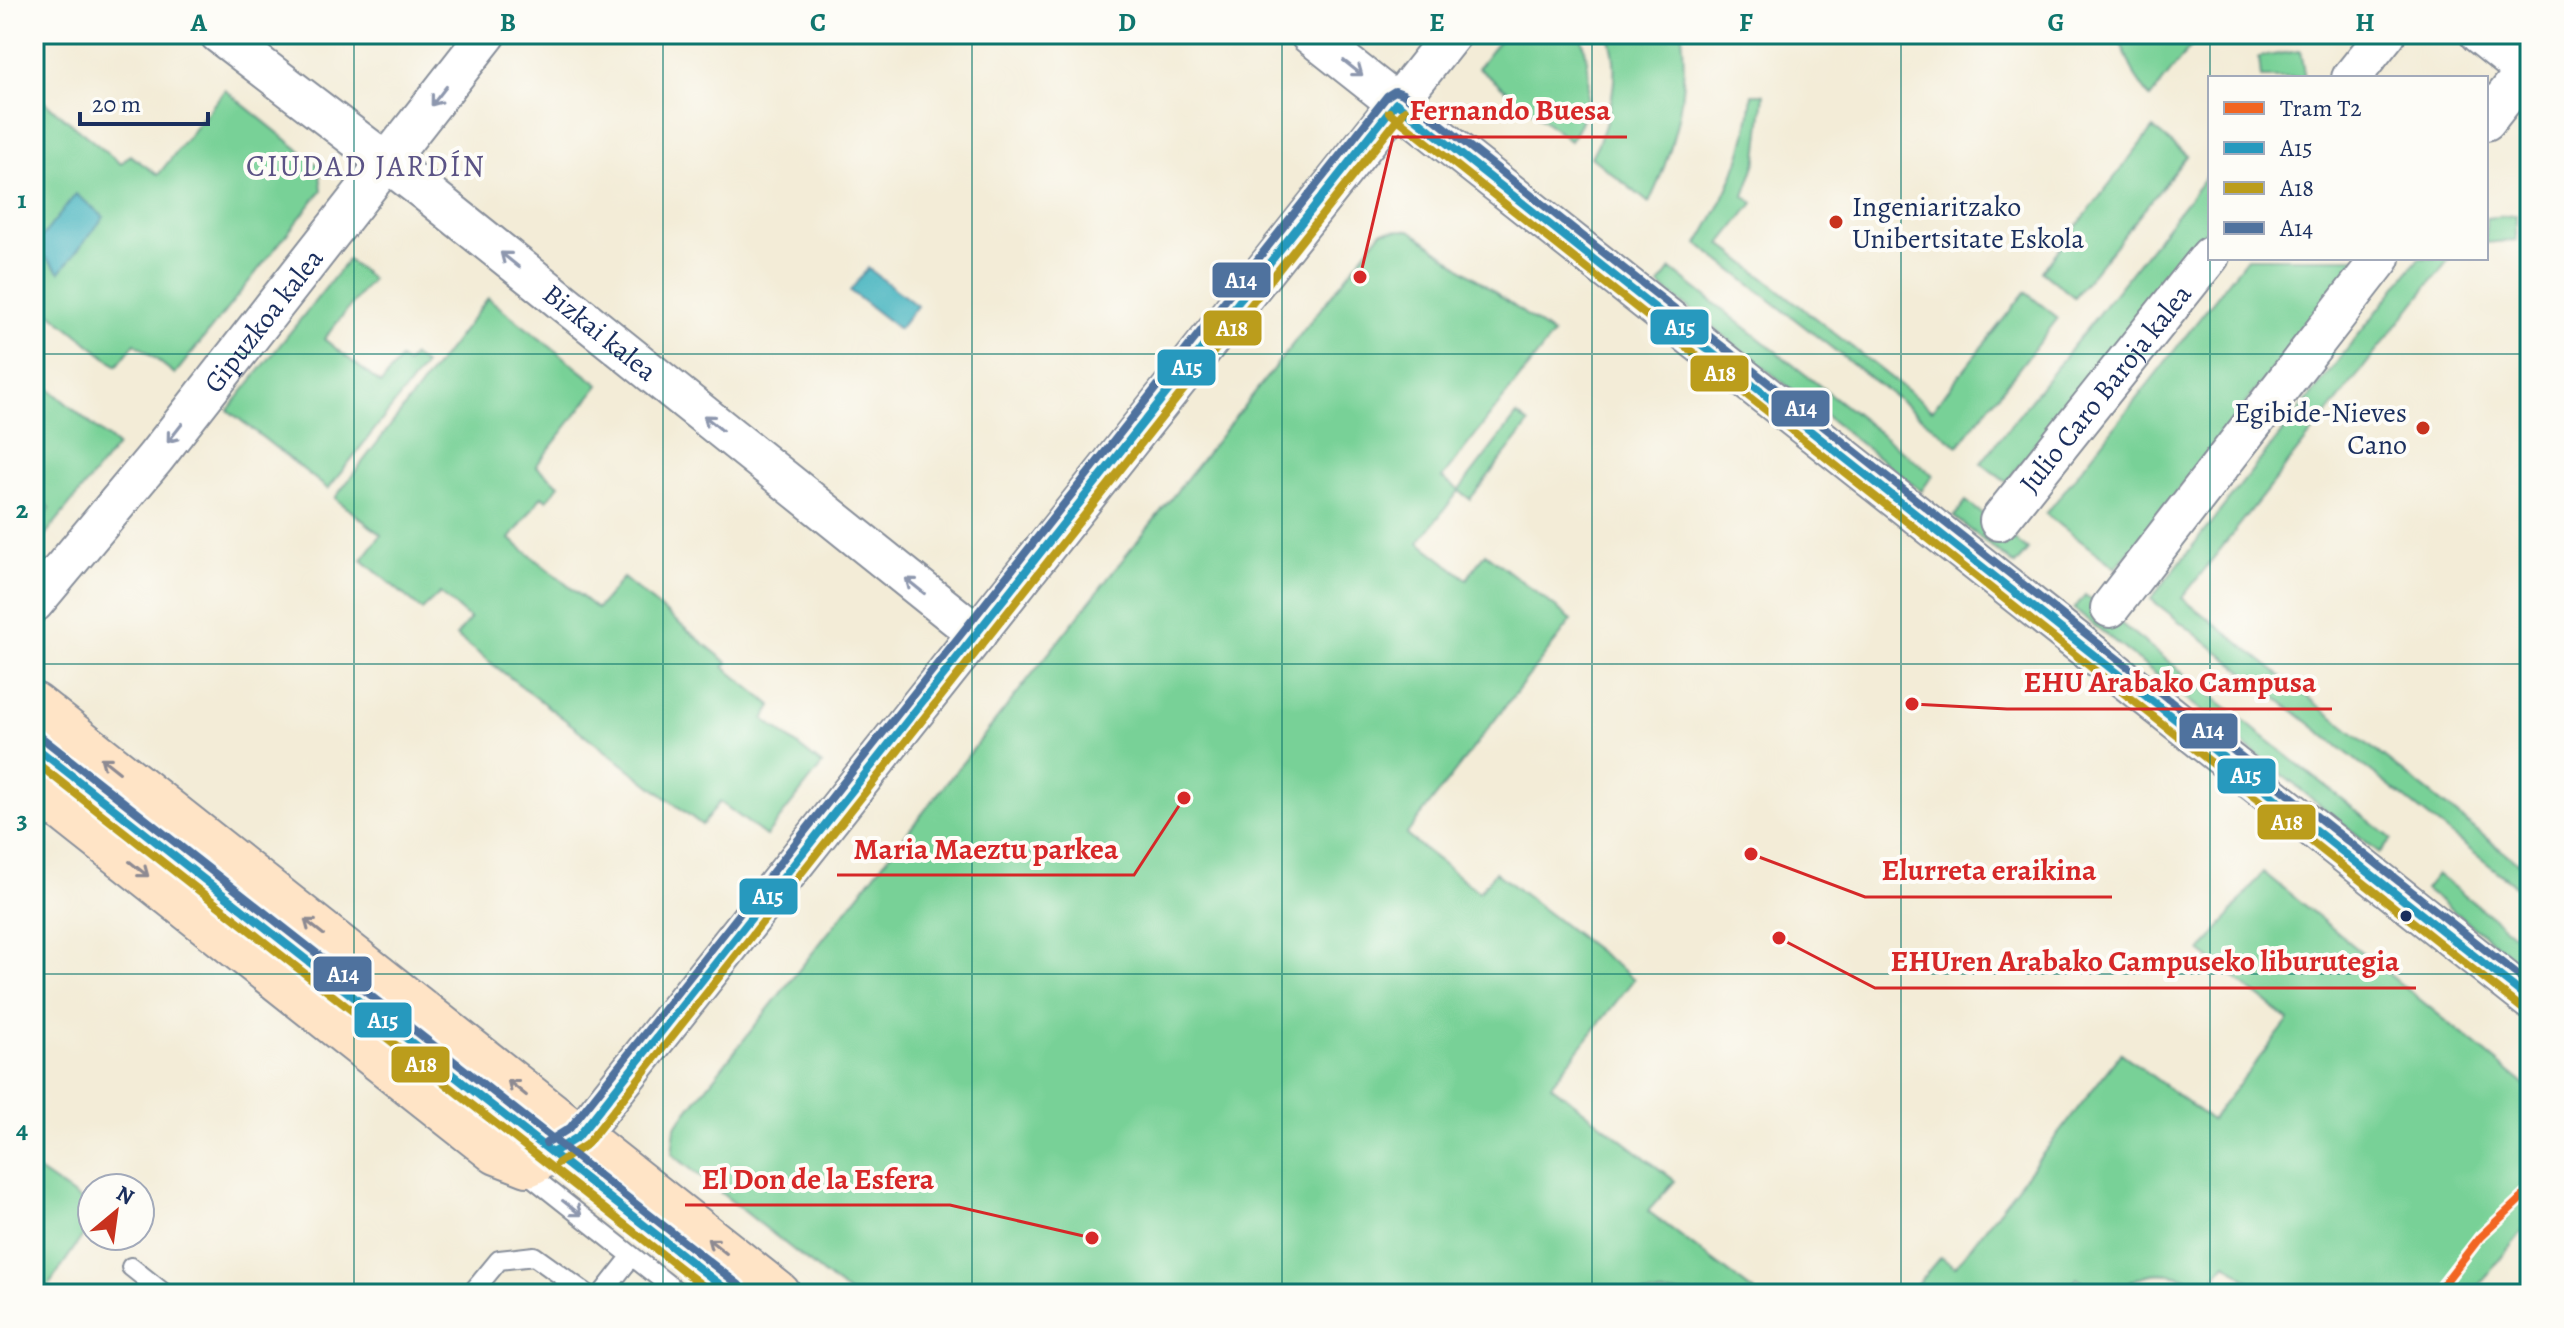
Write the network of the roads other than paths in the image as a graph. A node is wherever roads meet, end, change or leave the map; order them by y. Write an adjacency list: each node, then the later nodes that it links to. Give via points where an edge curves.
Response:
1 (219, 34): 11 (street, Bizkai kalea)
2 (487, 34): 11 (street, Gipuzkoa kalea, one-way to 11)
3 (1309, 34): 9 (street, one-way to 9)
4 (1452, 34): 9 (street)
5 (2386, 34): 8 (street)
6 (2479, 34): 7 (street)
7 (2528, 70): 10 (street)
8 (2353, 76)
9 (1396, 103): 17 (street); 20 (street)
10 (2488, 119)
11 (386, 163): 15 (street, Gipuzkoa kalea, one-way to 15); 17 (street, Bizkai kalea, one-way to 11)
12 (2208, 259): 14 (street, Julio Caro Baroja kalea)
13 (2379, 260): 16 (street)
14 (1999, 521)
15 (34, 603)
16 (2110, 608)
17 (977, 634): 21 (street)
18 (39, 727): 21 (street)
19 (34, 786): 21 (street, one-way to 21)
20 (2530, 1000)
21 (547, 1150): 22 (lane, one-way to 22); 29 (lane); 30 (street, one-way to 21)
22 (632, 1256): 27 (lane); 28 (lane)
23 (131, 1267): 24 (lane)
24 (165, 1294)
25 (471, 1294): 26 (lane, via 499,1260 534,1256)
26 (587, 1294)
27 (602, 1294)
28 (680, 1294)
29 (732, 1294)
30 (778, 1294)

